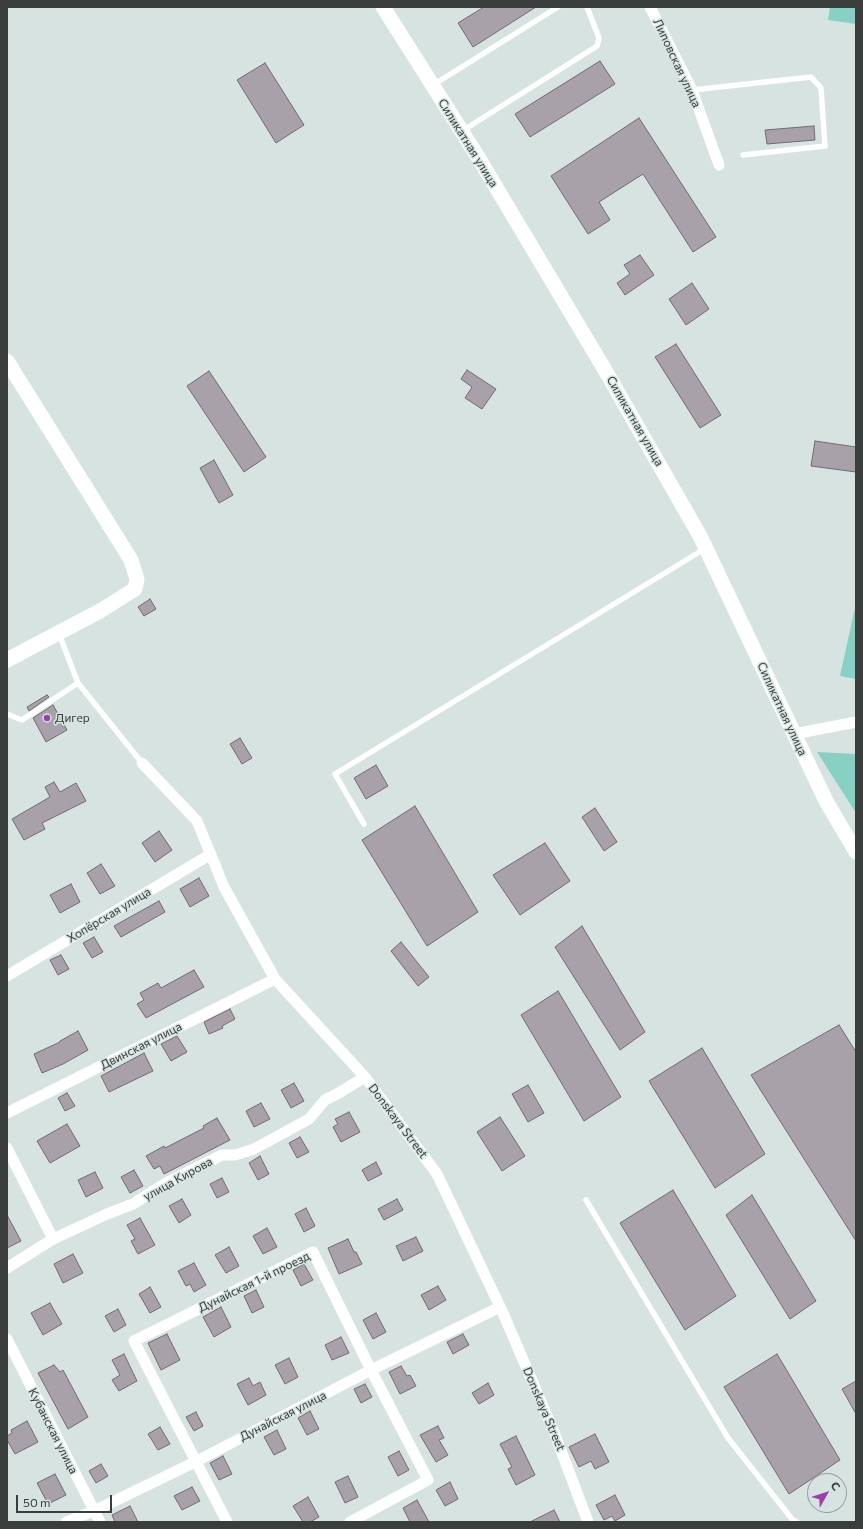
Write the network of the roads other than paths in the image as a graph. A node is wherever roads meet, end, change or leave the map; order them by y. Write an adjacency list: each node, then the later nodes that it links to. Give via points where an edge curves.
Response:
1 (383, 7): 5 (street, Силикатная улица)
2 (558, 7): 5 (lane)
3 (588, 7): 7 (lane, via 599,38 598,46)
4 (650, 7): 6 (street, Липовская улица)
5 (432, 85): 7 (street, Силикатная улица)
6 (692, 90): 8 (lane, via 811,77 821,88 826,146); 9 (street, Липовская улица)
7 (461, 131): 11 (street, Силикатная улица, via 605,370)
8 (743, 155)
9 (719, 165)
10 (7, 361): 12 (street, via 131,560 137,579 135,589 100,612)
11 (706, 548): 17 (street, Силикатная улица); 19 (lane, via 335,774)
12 (59, 633): 13 (street); 14 (lane)
13 (7, 660)
14 (78, 683): 15 (lane, via 22,720); 18 (lane)
15 (7, 714)
16 (856, 722): 17 (street)
17 (794, 734): 20 (street, Силикатная улица, via 826,801)
18 (142, 762): 21 (street, Donskaya Street, via 197,820)
19 (364, 824)
20 (856, 852)
21 (211, 854): 22 (street, Хопёрская улица); 23 (street, Donskaya Street, via 224,887)
22 (7, 976)
23 (275, 979): 24 (street, Donskaya Street); 25 (street, Двинская улица)
24 (365, 1077): 28 (street, улица Кирова, via 325,1100 309,1119 254,1149 235,1155 222,1155 166,1183 133,1204); 30 (street, Donskaya Street, via 437,1174)
25 (7, 1113)
26 (7, 1148): 28 (street)
27 (586, 1200): 40 (lane, via 728,1438)
28 (53, 1239): 29 (street, улица Кирова)
29 (7, 1268)
30 (500, 1307): 32 (street, Дунайская улица); 39 (street, Donskaya Street, via 554,1432)
31 (7, 1339): 34 (street, Кубанская улица)
32 (371, 1370): 33 (street, Дунайская улица); 33 (street, Дунайская 1-й проезд, via 313,1252 134,1341); 38 (street, Дунайская 1-й проезд, via 428,1480)
33 (195, 1462): 34 (street, Дунайская улица); 37 (street, Дунайская 1-й проезд)
34 (94, 1511): 35 (street, Дунайская улица); 36 (street, Кубанская улица)
35 (66, 1522)
36 (100, 1522)
37 (227, 1522)
38 (350, 1522)
39 (588, 1522)
40 (797, 1522)

